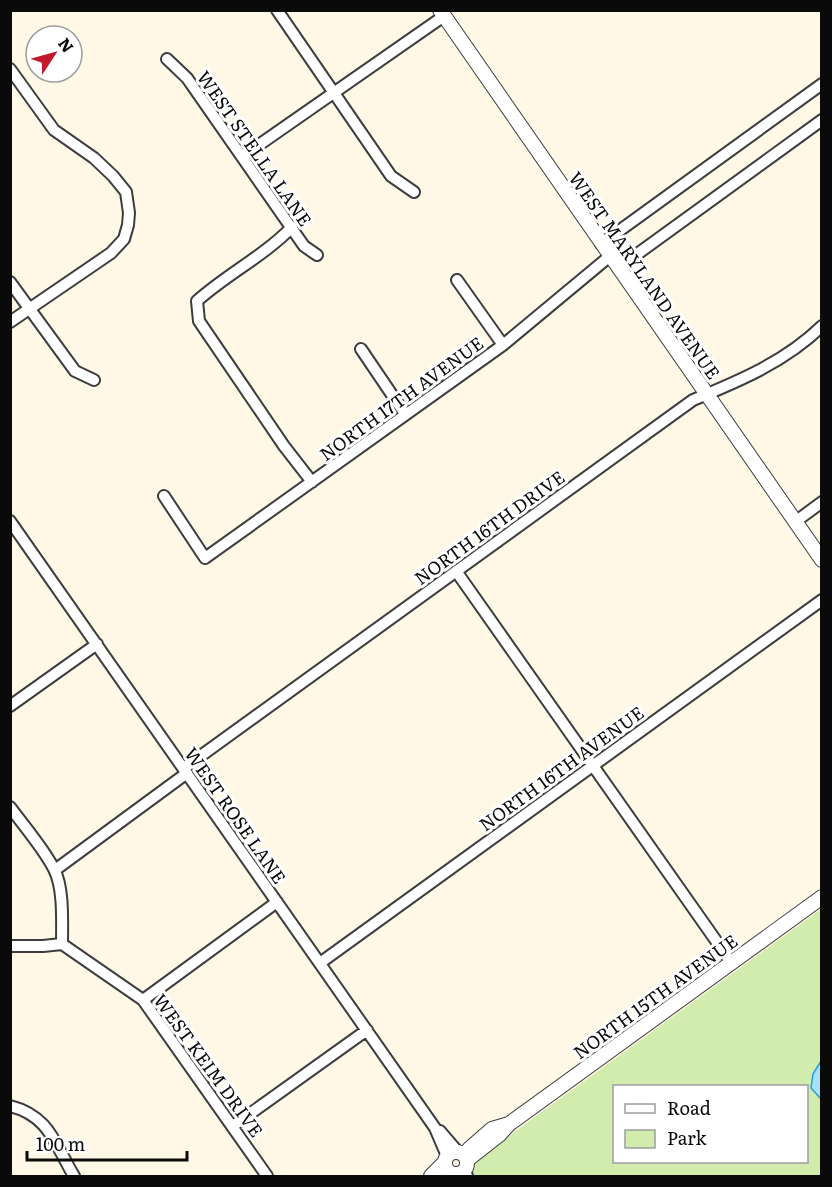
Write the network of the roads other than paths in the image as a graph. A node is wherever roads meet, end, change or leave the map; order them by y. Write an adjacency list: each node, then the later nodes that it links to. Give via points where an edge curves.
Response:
1 (277, 10): 6 (street)
2 (442, 13): 6 (street); 11 (street, WEST MARYLAND AVENUE)
3 (167, 59): 8 (street, WEST STELLA LANE, via 187,78)
4 (10, 69): 17 (street, via 54,130 113,176 126,192 129,213 124,239 111,253)
5 (822, 84): 11 (street)
6 (335, 94): 8 (street); 9 (street, via 391,176)
7 (822, 120): 14 (street)
8 (243, 156): 10 (street, WEST STELLA LANE)
9 (414, 192)
10 (292, 227): 12 (street, WEST STELLA LANE, via 304,246); 25 (street, via 277,243 197,301 199,321)
11 (601, 244): 13 (street, WEST MARYLAND AVENUE)
12 (317, 255)
13 (610, 256): 14 (street, WEST MARYLAND AVENUE); 20 (street, NORTH 17TH AVENUE)
14 (618, 268): 23 (street, WEST MARYLAND AVENUE)
15 (457, 280): 20 (street)
16 (10, 282): 17 (street)
17 (29, 309): 18 (street); 22 (street, via 75,371)
18 (10, 322)
19 (822, 326): 23 (street, NORTH 16TH DRIVE, via 764,368)
20 (503, 345): 24 (street, NORTH 17TH AVENUE)
21 (361, 350): 24 (street)
22 (94, 380)
23 (706, 394): 29 (street, WEST MARYLAND AVENUE); 31 (street, NORTH 16TH DRIVE)
24 (405, 414): 25 (street, NORTH 17TH AVENUE)
25 (312, 482): 26 (street, NORTH 17TH AVENUE, via 205,558)
26 (164, 496)
27 (822, 502): 29 (street)
28 (10, 520): 33 (street, WEST ROSE LANE)
29 (795, 522): 30 (street, WEST MARYLAND AVENUE)
30 (822, 560)
31 (456, 571): 35 (street); 36 (street, NORTH 16TH DRIVE)
32 (822, 600): 35 (street, NORTH 16TH AVENUE)
33 (97, 644): 34 (street); 36 (street, WEST ROSE LANE)
34 (10, 706)
35 (593, 766): 43 (street); 44 (street, NORTH 16TH AVENUE)
36 (185, 770): 38 (street, NORTH 16TH DRIVE); 40 (street, WEST ROSE LANE)
37 (10, 807): 38 (street)
38 (55, 870): 41 (street)
39 (822, 897): 43 (street, NORTH 15TH AVENUE)
40 (277, 902): 44 (street, WEST ROSE LANE); 45 (street)
41 (62, 944): 42 (street); 45 (street, WEST KEIM DRIVE)
42 (10, 945)
43 (731, 962): 49 (street, NORTH 15TH AVENUE, via 509,1124 484,1134)
44 (320, 963): 46 (street, WEST ROSE LANE)
45 (143, 1000): 48 (street, WEST KEIM DRIVE)
46 (368, 1030): 48 (street); 49 (street, WEST ROSE LANE, via 435,1128 445,1134)
47 (11, 1106): 50 (street, via 36,1116 50,1132)
48 (233, 1126): 51 (street, WEST KEIM DRIVE)
49 (456, 1166): 52 (street, NORTH 15TH AVENUE)
50 (74, 1176)
51 (267, 1176)
52 (431, 1176)

